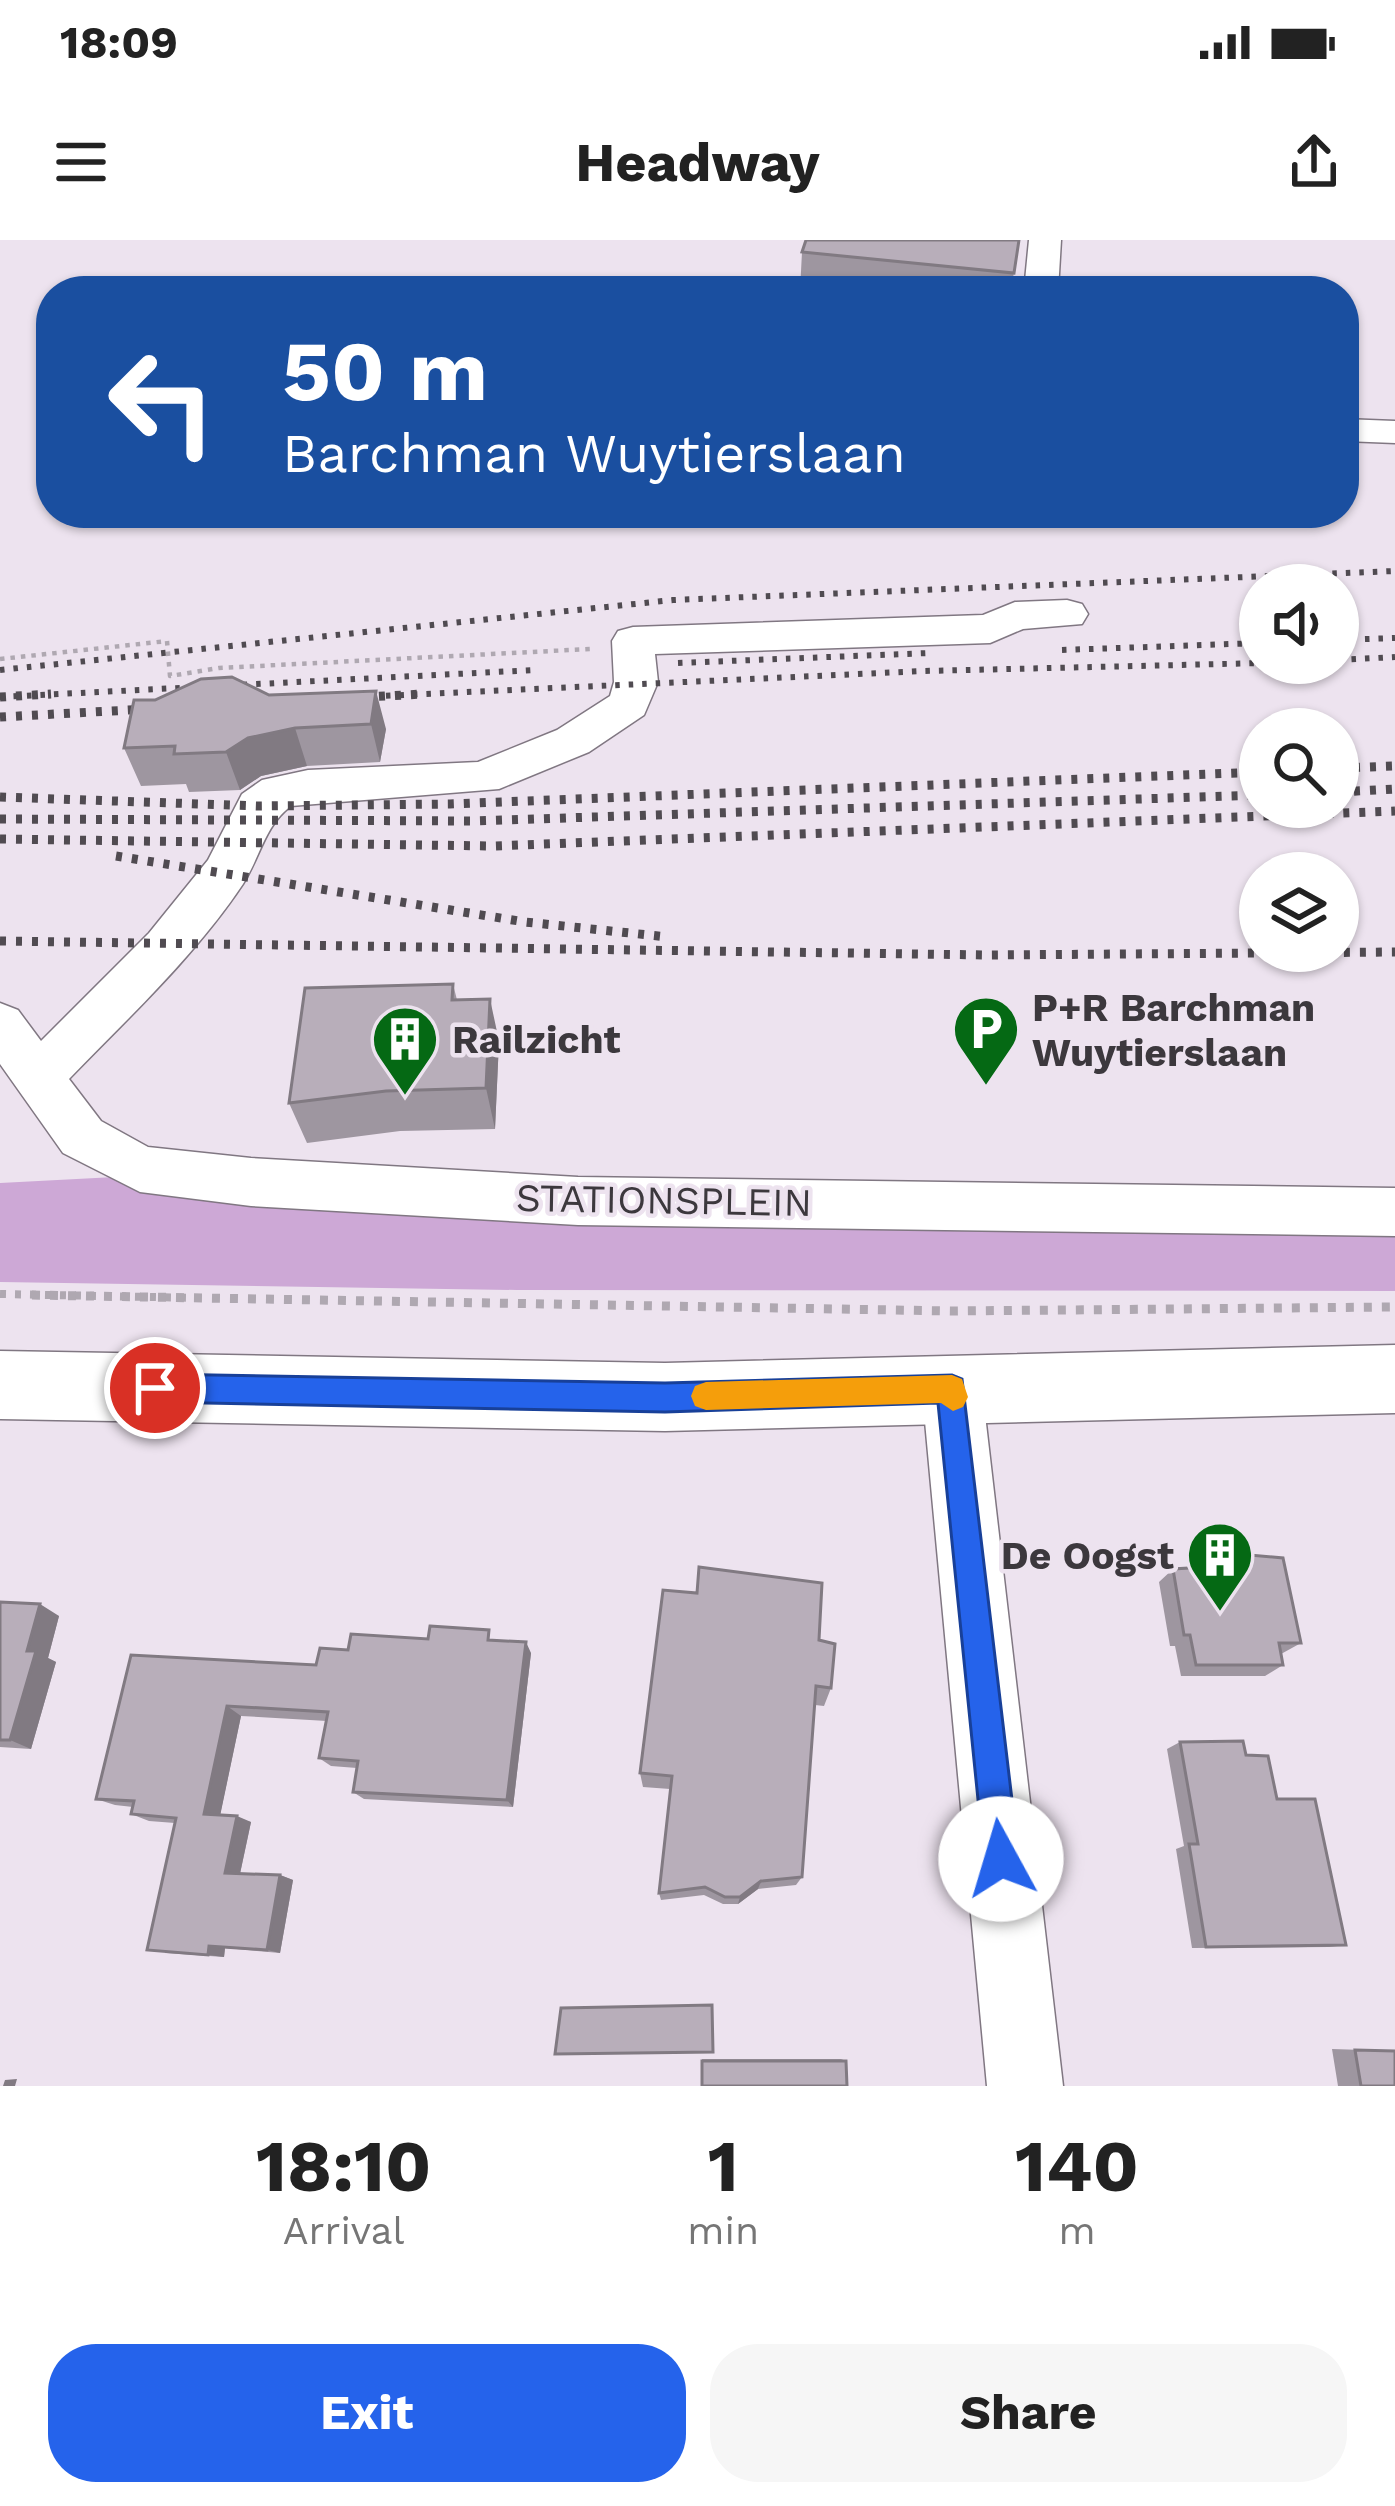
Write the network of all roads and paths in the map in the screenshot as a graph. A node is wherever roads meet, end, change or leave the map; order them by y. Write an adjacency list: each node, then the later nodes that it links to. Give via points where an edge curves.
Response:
1 (1045, 240): 2 (street)
2 (1042, 276)
3 (1359, 431): 4 (street)
4 (1395, 432)
5 (1067, 614): 6 (street, via 1015,616 990,629)
6 (633, 647): 7 (path, via 170,676 167,641); 9 (street, via 629,704 573,741 483,778 308,786 258,806 226,871 166,947)
7 (0, 659)
8 (0, 1024): 9 (street, STATIONSPLEIN)
9 (38, 1077): 10 (street, STATIONSPLEIN, via 82,1137 140,1168 251,1182 578,1201)
10 (1395, 1212)
11 (0, 1294): 12 (path, via 951,1311)
12 (1395, 1306)
13 (1395, 1379): 15 (main road)
14 (0, 1385): 15 (main road, via 665,1397)
15 (952, 1389): 16 (street)
16 (1025, 2086)

